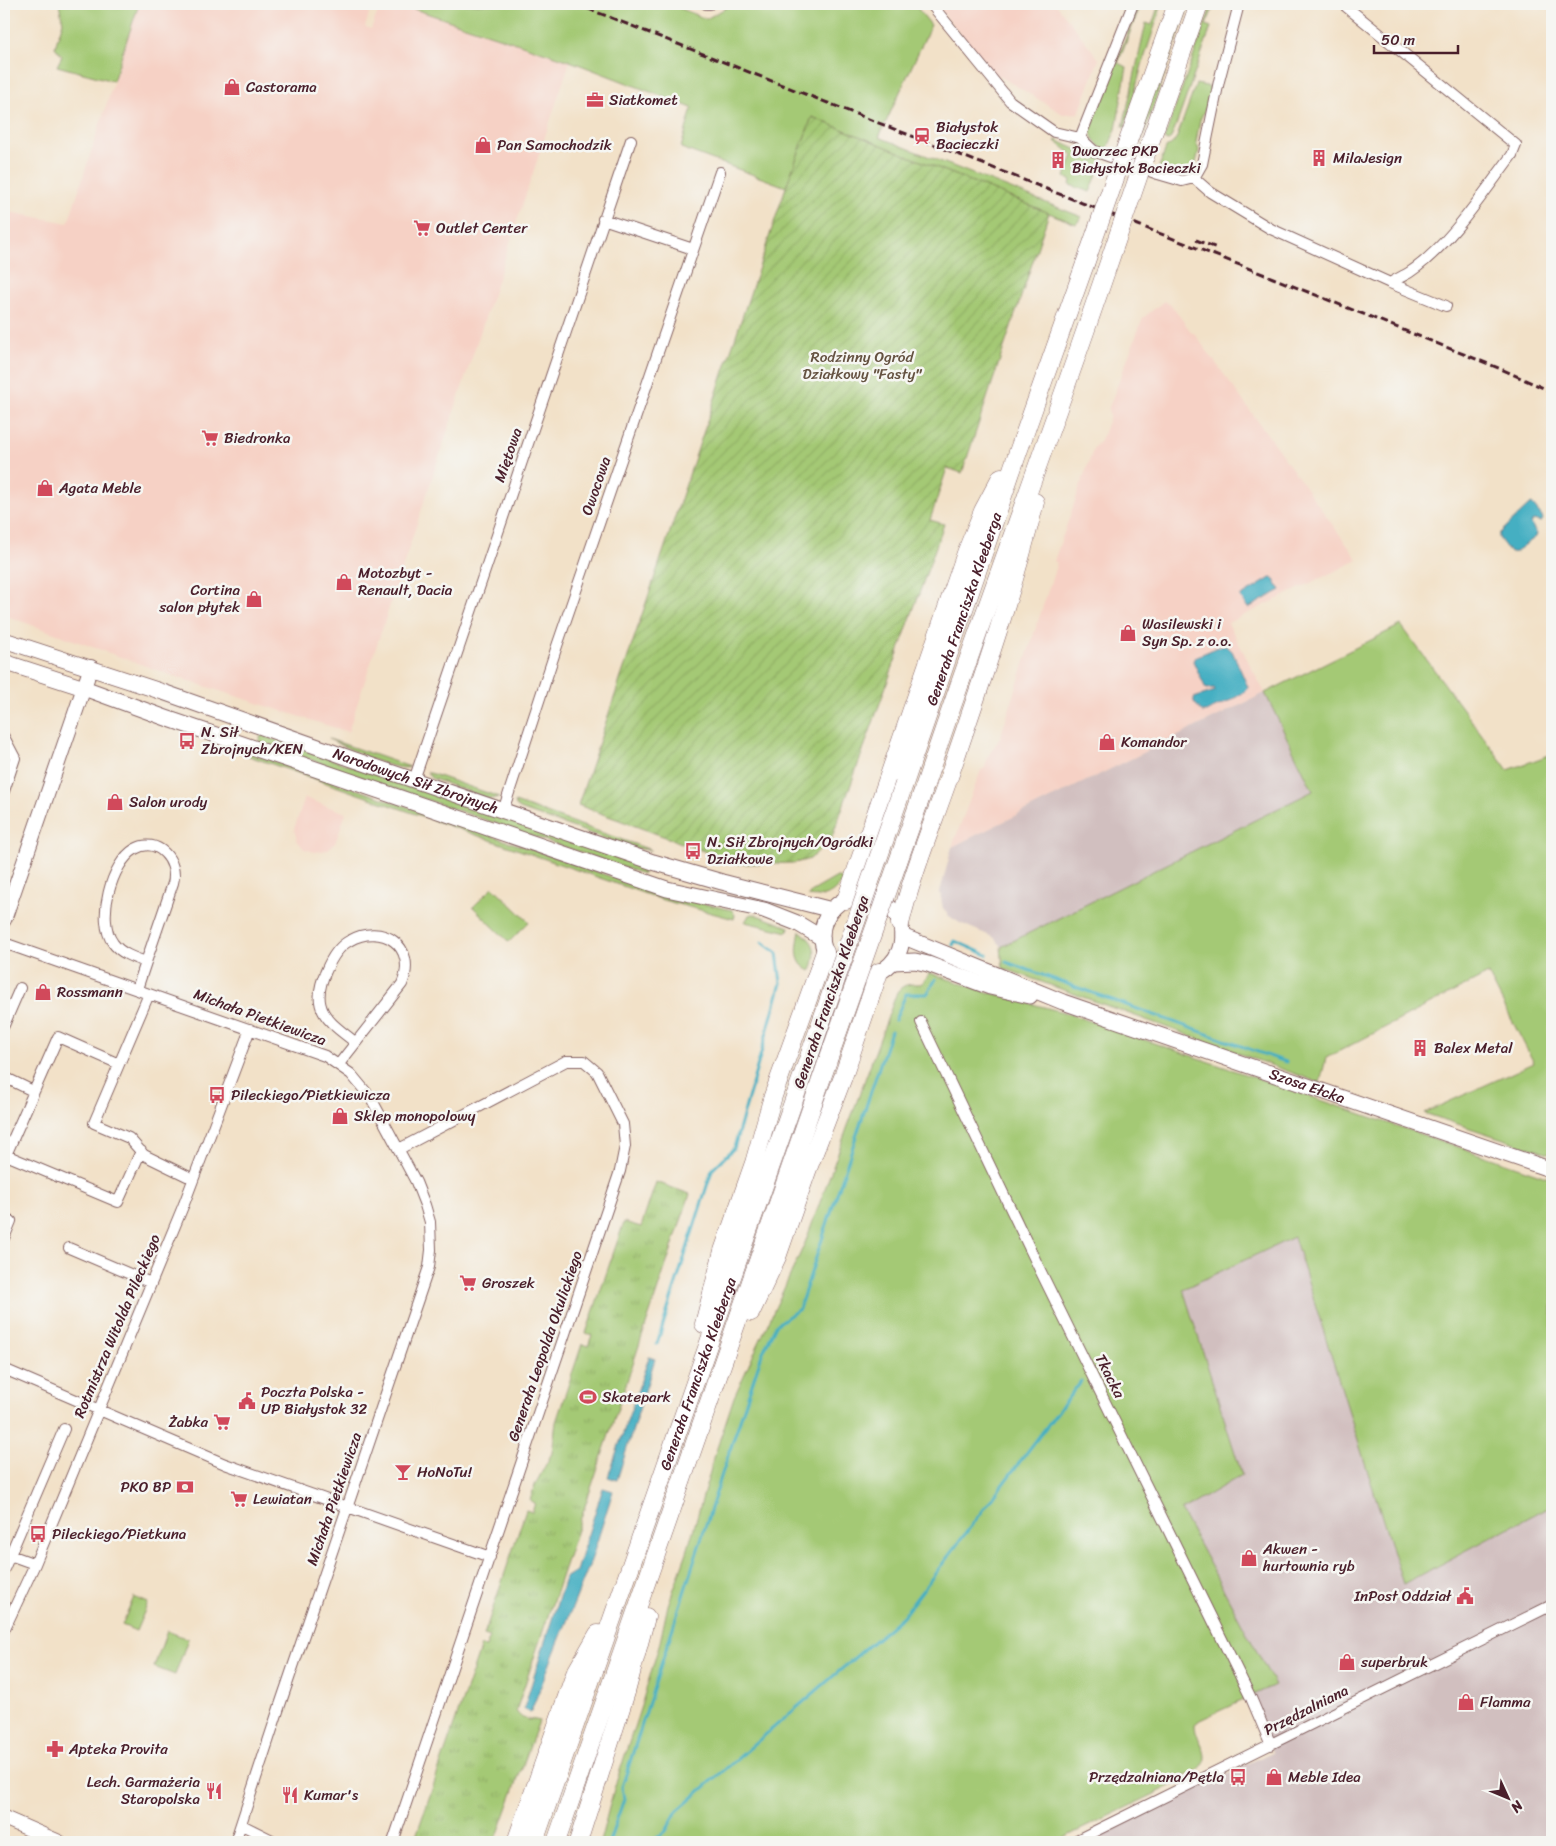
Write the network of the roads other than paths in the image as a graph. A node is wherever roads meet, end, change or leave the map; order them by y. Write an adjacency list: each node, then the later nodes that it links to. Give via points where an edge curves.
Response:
1 (706, 4): 2 (street)
2 (710, 4)
3 (931, 4): 9 (street, via 1010,101 1049,129)
4 (1134, 4): 9 (street)
5 (1177, 4): 17 (highway, Generała Franciszka Kleeberga, bridge)
6 (1199, 4): 18 (highway, Generała Franciszka Kleeberga, bridge)
7 (1239, 4): 12 (street, via 1202,164)
8 (1343, 4): 15 (street, via 1516,145 1467,216 1433,252 1410,272)
9 (1080, 138): 12 (street, via 1094,151 1158,174 1182,182)
10 (631, 140): 13 (street, Miętowa)
11 (720, 172): 14 (street, Owocowa)
12 (1194, 178): 15 (street, via 1210,192 1270,229)
13 (603, 219): 14 (street); 26 (street, Miętowa)
14 (694, 249): 28 (street, Owocowa)
15 (1390, 283): 16 (street)
16 (1446, 306)
17 (1018, 452): 31 (highway, via 996,486 966,553); 63 (highway, Generała Franciszka Kleeberga, bridge)
18 (1041, 457): 33 (highway, via 1036,500 1022,556 908,889); 62 (highway, Generała Franciszka Kleeberga, bridge)
19 (4, 640): 21 (main road, Narodowych Sił Zbrojnych)
20 (4, 662): 22 (main road, Narodowych Sił Zbrojnych)
21 (91, 668): 22 (street); 23 (main road, Narodowych Sił Zbrojnych)
22 (84, 688): 24 (main road, Narodowych Sił Zbrojnych); 32 (street)
23 (176, 696): 24 (main road); 26 (main road, Narodowych Sił Zbrojnych)
24 (166, 718): 30 (main road, Narodowych Sił Zbrojnych)
25 (4, 737): 27 (street, via 15,758)
26 (414, 780): 28 (main road, Narodowych Sił Zbrojnych)
27 (4, 791)
28 (503, 811): 29 (main road, Narodowych Sił Zbrojnych)
29 (654, 862): 30 (main road); 31 (main road, Narodowych Sił Zbrojnych, via 722,882)
30 (648, 883): 35 (main road, Narodowych Sił Zbrojnych, via 764,910 797,923)
31 (839, 905): 33 (main road, via 859,896 872,898 894,912); 35 (main road, via 826,918)
32 (4, 920)
33 (901, 930): 37 (main road, via 900,949); 38 (main road, Szosa Ełcka)
34 (4, 943): 41 (street, Michała Pietkiewicza)
35 (823, 945): 37 (main road, via 832,963 854,976 867,976); 63 (highway, via 723,1251 698,1350)
36 (146, 962): 36 (street, via 114,945 108,934 105,914 120,864 136,848 149,846 169,856 175,872); 41 (street)
37 (886, 967): 39 (main road, Szosa Ełcka, via 924,962); 62 (highway, via 777,1257)
38 (993, 973): 39 (main road, via 987,979); 43 (main road, Szosa Ełcka)
39 (974, 982): 43 (main road, Szosa Ełcka)
40 (20, 988): 45 (street)
41 (136, 989): 42 (street, Michała Pietkiewicza)
42 (149, 994): 46 (street, Michała Pietkiewicza); 48 (street)
43 (1064, 1002): 55 (main road, Szosa Ełcka)
44 (921, 1022): 75 (street, Tkacka)
45 (4, 1025)
46 (250, 1030): 49 (street, Michała Pietkiewicza, via 310,1049); 60 (street, Rotmistrza Witolda Pileckiego)
47 (355, 1042): 47 (street, via 406,975 406,958 402,949 385,935 368,935 349,941 338,950 322,979 319,992 324,1015); 49 (street)
48 (119, 1064): 51 (street, via 58,1036); 53 (street, via 94,1123 129,1138)
49 (338, 1064): 52 (street, Michała Pietkiewicza, via 371,1098)
50 (4, 1077): 51 (street)
51 (34, 1091): 54 (street)
52 (398, 1149): 66 (street, Michała Pietkiewicza, via 430,1222 430,1259); 69 (street, Generała Leopolda Okulickiego, via 566,1061 584,1061 597,1072 622,1124 625,1146 620,1170)
53 (140, 1151): 54 (street, via 118,1202); 56 (street, via 144,1156)
54 (5, 1157)
55 (1552, 1170)
56 (187, 1176)
57 (4, 1217): 58 (street, via 11,1220)
58 (4, 1238)
59 (69, 1248): 60 (street)
60 (151, 1283): 64 (street, Rotmistrza Witolda Pileckiego)
61 (4, 1369): 64 (street)
62 (720, 1373): 67 (highway, Generała Franciszka Kleeberga)
63 (692, 1391): 72 (highway, Generała Franciszka Kleeberga)
64 (98, 1411): 66 (street, via 224,1464); 70 (street, Rotmistrza Witolda Pileckiego)
65 (64, 1429): 68 (street)
66 (346, 1508): 69 (street); 77 (street, Michała Pietkiewicza)
67 (666, 1526): 84 (highway, Generała Franciszka Kleeberga); 85 (highway, via 658,1574 626,1692)
68 (10, 1555): 70 (street); 71 (street)
69 (490, 1557): 81 (street, Generała Leopolda Okulickiego)
70 (34, 1564): 74 (street, Rotmistrza Witolda Pileckiego)
71 (4, 1569)
72 (620, 1594): 82 (highway, via 575,1674); 83 (highway, Generała Franciszka Kleeberga)
73 (1552, 1605): 75 (street, Przędzalniana)
74 (4, 1630)
75 (1271, 1745): 86 (street, Przędzalniana)
76 (4, 1818): 78 (street)
77 (242, 1825): 79 (street, Michała Pietkiewicza); 80 (street)
78 (59, 1842)
79 (236, 1842)
80 (276, 1842)
81 (393, 1842)
82 (516, 1842)
83 (534, 1842)
84 (556, 1842)
85 (578, 1842)
86 (1072, 1842)

